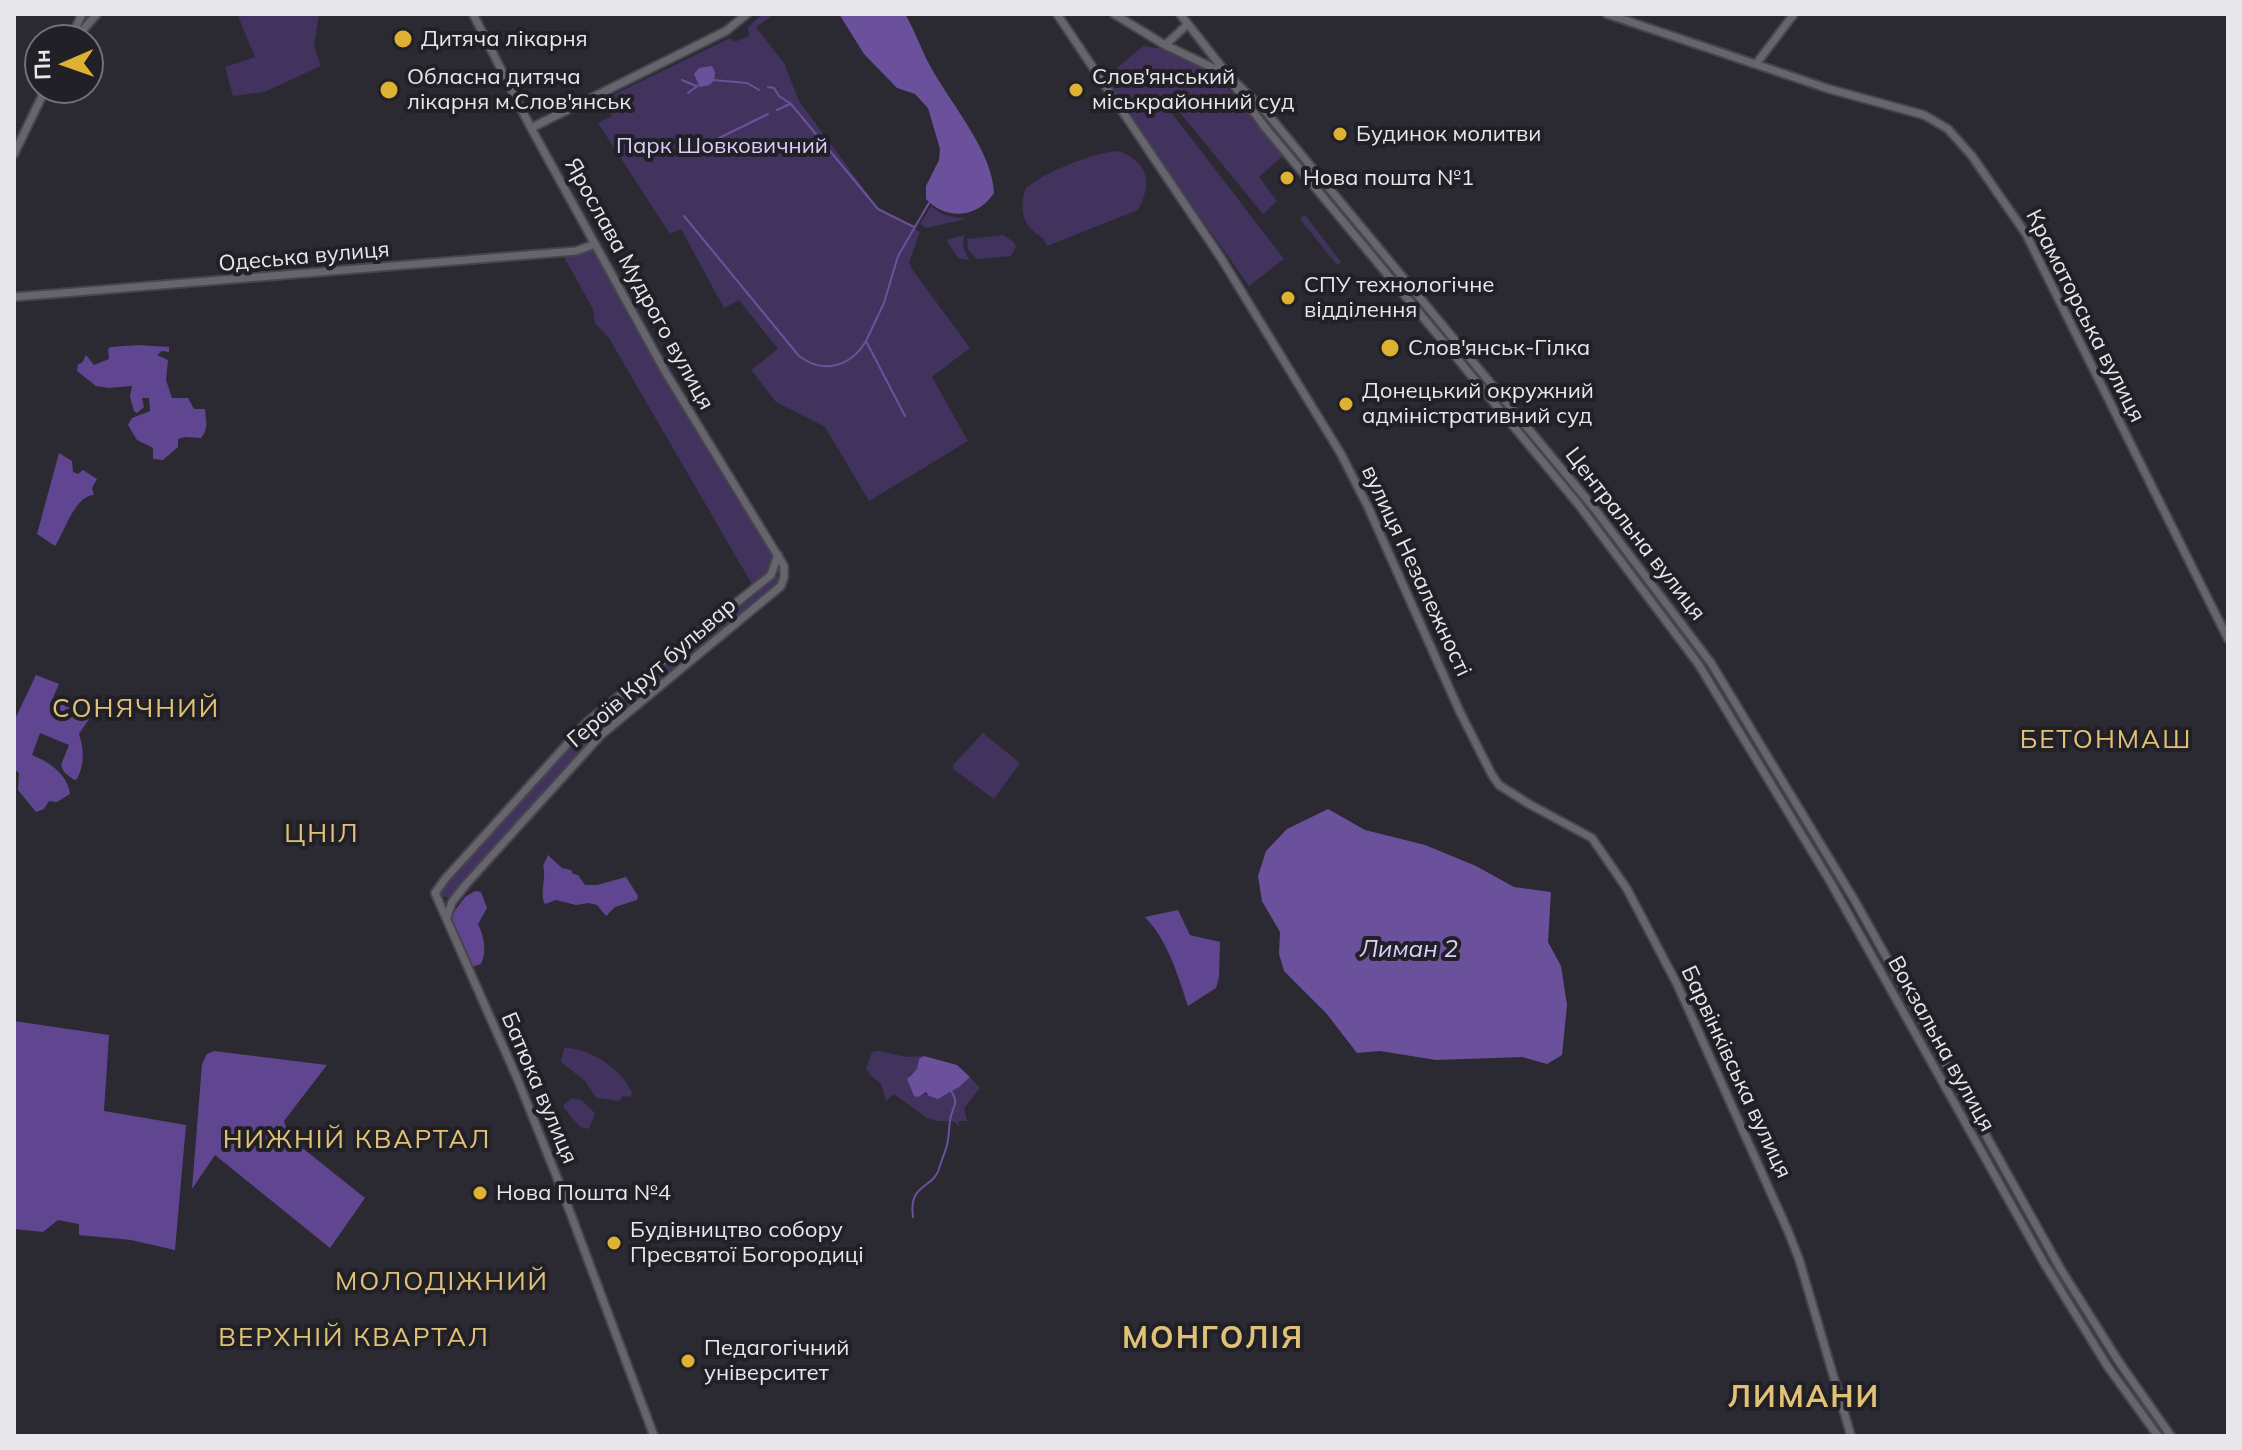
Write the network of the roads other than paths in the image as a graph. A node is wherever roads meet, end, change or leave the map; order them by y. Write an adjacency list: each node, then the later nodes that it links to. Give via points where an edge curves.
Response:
1 (473, 14): 13 (street, Ярослава Мудрого вулиця)
2 (747, 14): 13 (street, via 726,31)
3 (1057, 14): 22 (street, вулиця Незалежності, via 1221,258 1341,454)
4 (1114, 14): 9 (street)
5 (1180, 14): 8 (street, Центральна вулиця)
6 (1607, 14): 10 (street, Краматорська вулиця)
7 (1794, 14): 10 (street)
8 (1188, 24): 9 (street); 11 (street, Центральна вулиця)
9 (1165, 45): 11 (street)
10 (1756, 64): 19 (street, Краматорська вулиця, via 1924,115 1948,129 1972,156 2026,234)
11 (1228, 75): 20 (street, Центральна вулиця, via 1264,126 1578,504); 21 (street, Центральна вулиця, via 1266,112 1594,508)
12 (38, 104): 14 (street)
13 (531, 128): 15 (street, Ярослава Мудрого вулиця)
14 (14, 154)
15 (595, 244): 16 (street, Одеська вулиця, via 576,251); 17 (street, Ярослава Мудрого вулиця, via 666,373)
16 (14, 297)
17 (778, 555): 18 (street, Ярослава Мудрого вулиця); 23 (street, Героїв Крут бульвар, via 770,576 588,721)
18 (784, 566): 24 (street, Героїв Крут бульвар, via 781,586 601,735 468,882)
19 (2228, 639)
20 (1699, 665): 27 (street, Вокзальна вулиця, via 1831,883 2044,1263)
21 (1727, 691): 28 (street, Вокзальна вулиця, via 1855,901 2060,1268)
22 (1499, 785): 26 (street, Барвінківська вулиця, via 1592,838 1635,903 1784,1220)
23 (435, 893): 24 (street, Батюка вулиця)
24 (447, 917): 25 (street, Батюка вулиця, via 558,1180)
25 (654, 1436)
26 (1851, 1436)
27 (2158, 1436)
28 (2171, 1436)

